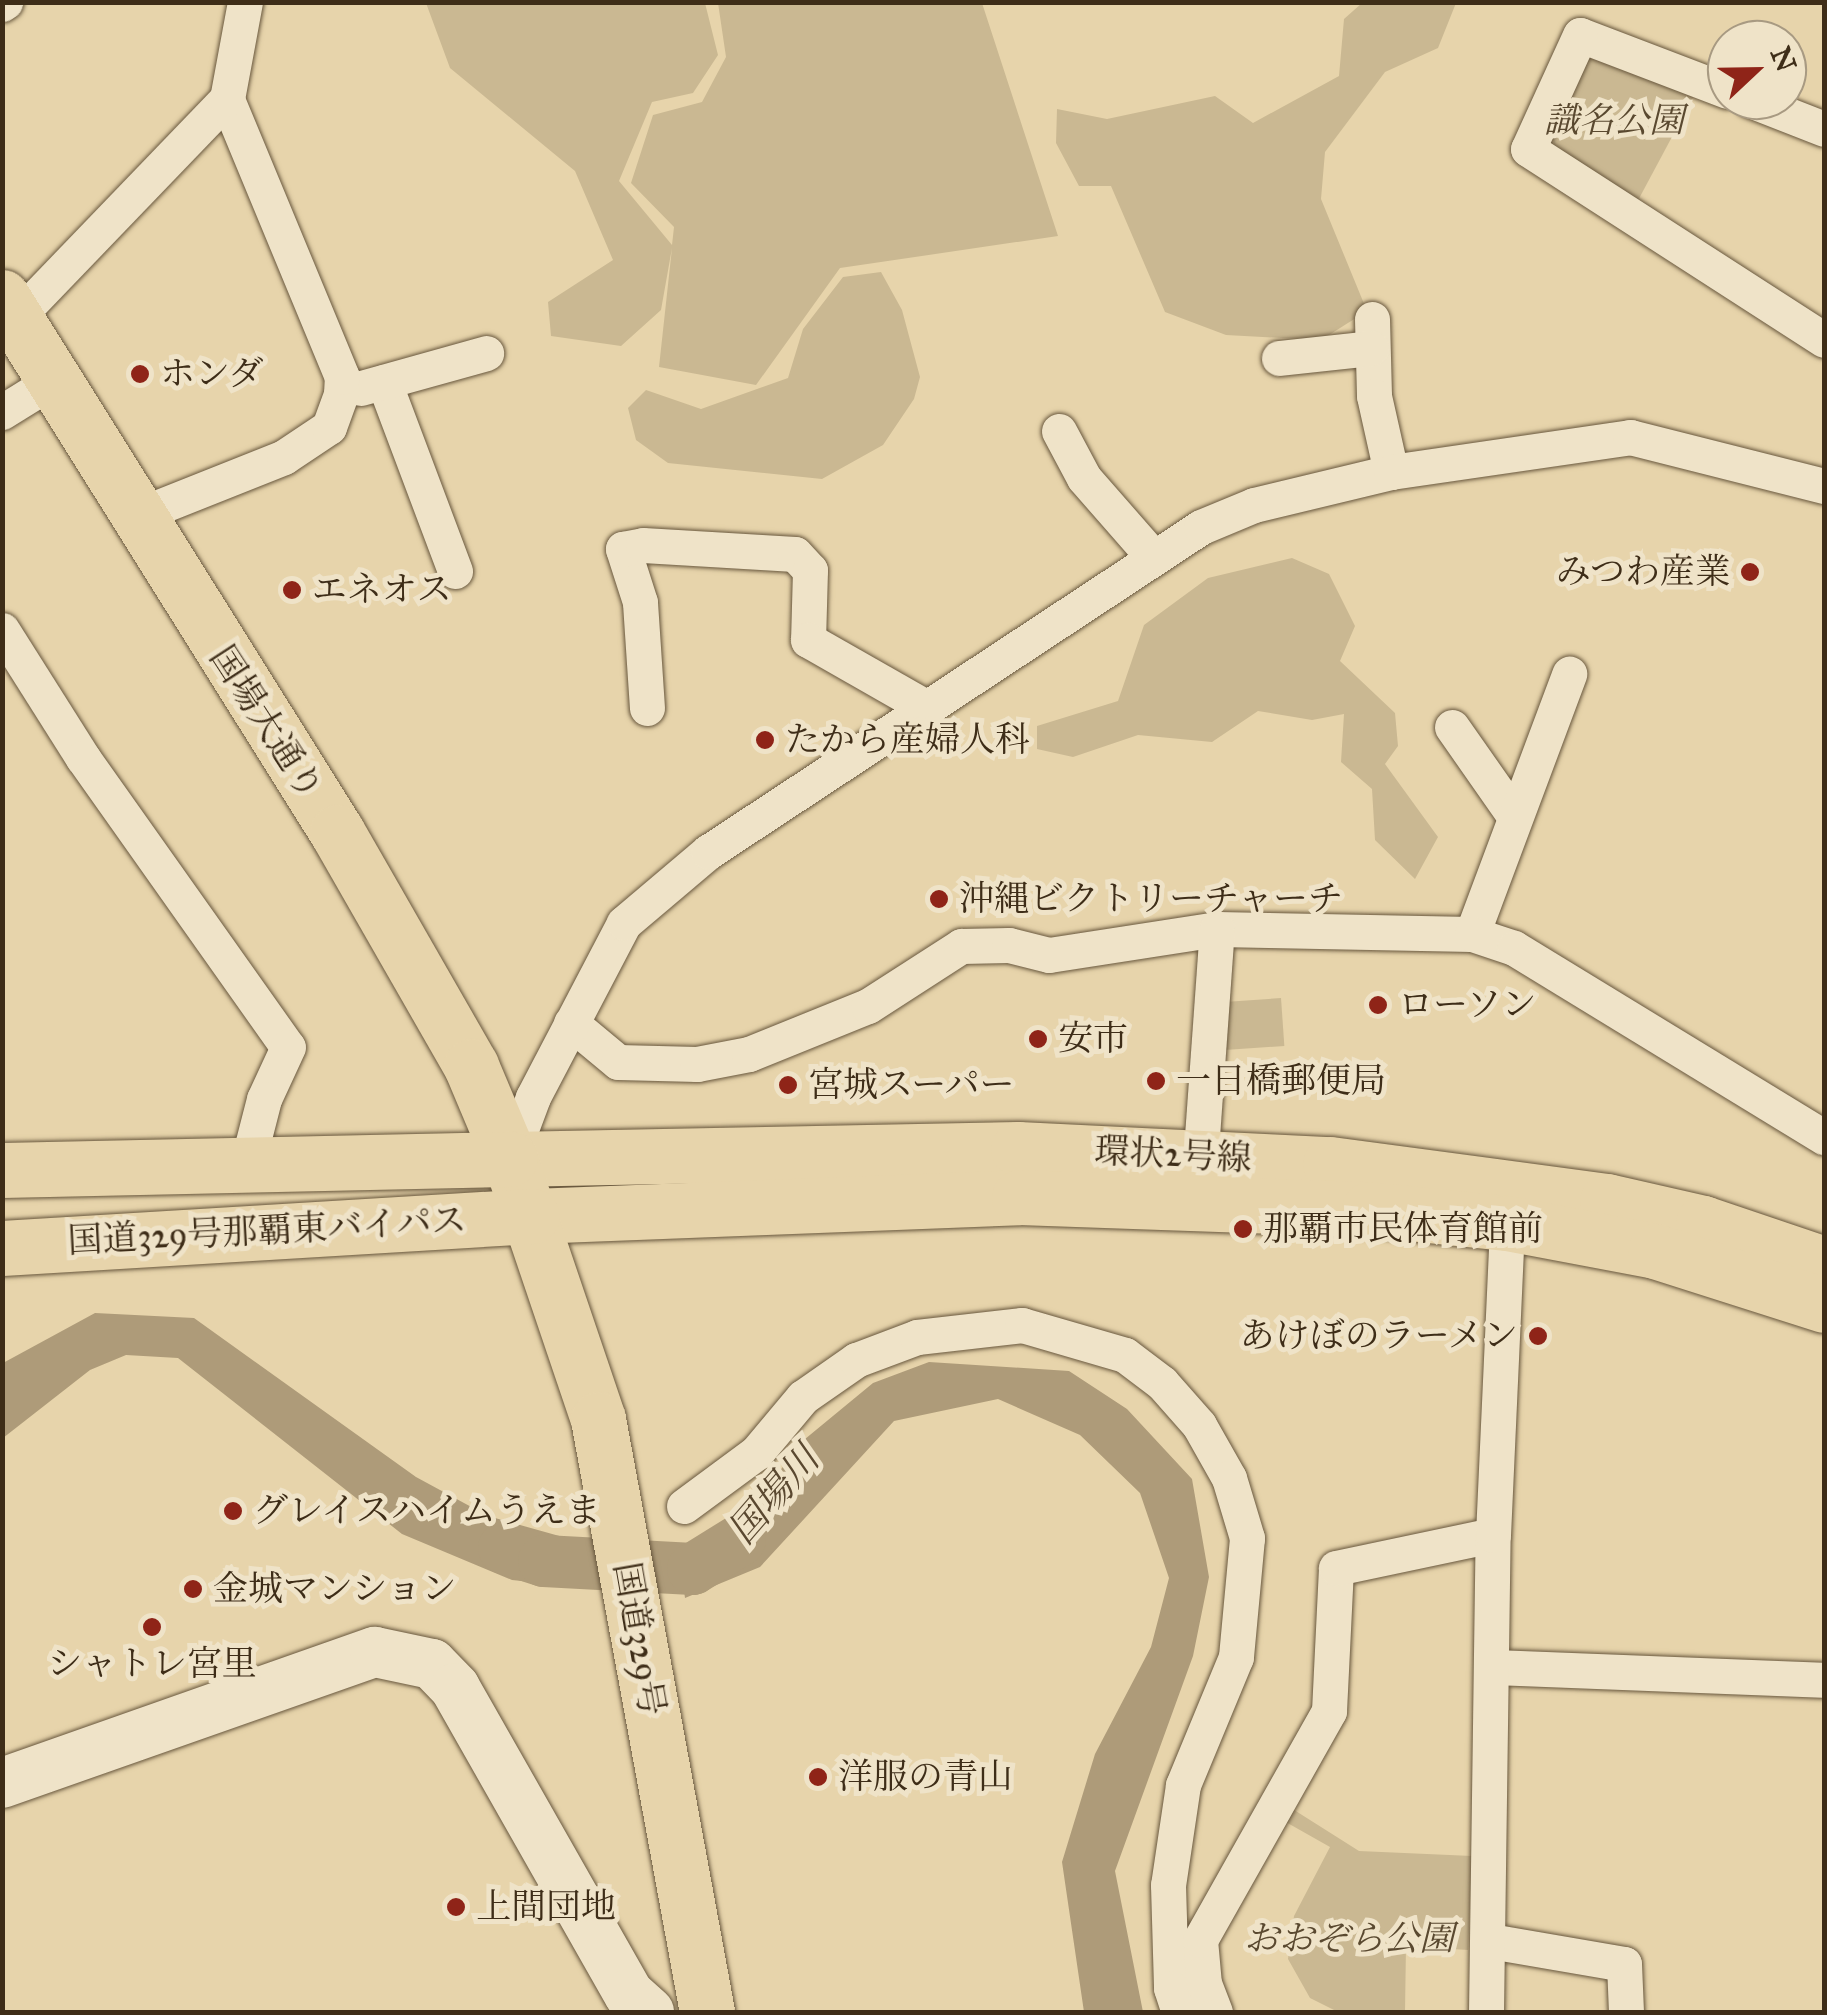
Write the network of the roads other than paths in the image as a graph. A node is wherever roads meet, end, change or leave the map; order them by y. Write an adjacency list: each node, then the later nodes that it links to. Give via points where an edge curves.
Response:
1 (244, 2): 3 (street)
2 (1707, 83): 5 (street, via 1580,34 1528,149)
3 (227, 99): 4 (street); 10 (street, via 342,377)
4 (9, 308): 8 (main road, 国場大通り)
5 (1824, 340)
6 (486, 353): 9 (street)
7 (1279, 358): 13 (street, via 1372,333)
8 (52, 380): 11 (street); 15 (main road, 国場大通り)
9 (384, 382): 10 (street); 17 (street)
10 (341, 394): 15 (street, via 330,427 284,457)
11 (2, 412)
12 (1059, 432): 16 (street, via 1084,478)
13 (1392, 472): 14 (street, via 1630,438); 16 (street, via 1254,505 1201,527)
14 (1824, 486)
15 (136, 516): 28 (main road, 国場大通り, via 337,832 471,1066)
16 (1154, 558): 21 (street)
17 (454, 571)
18 (2, 630): 29 (street, via 83,758 288,1047 264,1099)
19 (1569, 674): 23 (street)
20 (647, 708): 21 (street, via 640,602 622,549 643,545 795,554 810,570 808,640)
21 (927, 708): 26 (street, via 708,852 624,924)
22 (1452, 727): 23 (street)
23 (1515, 817): 25 (street)
24 (1217, 929): 25 (street); 26 (street, via 1049,954 1009,945 961,946 868,1006 749,1054 697,1064 618,1062); 31 (street)
25 (1472, 934): 27 (street, via 1514,948)
26 (570, 1022): 28 (street)
27 (1824, 1137)
28 (510, 1159): 29 (main road, 国道329号那覇東バイパス); 31 (main road, 環状2号線, via 1018,1149); 32 (main road, 国道329号)
29 (247, 1164): 30 (main road, 国道329号那覇東バイパス)
30 (2, 1170)
31 (1199, 1177): 32 (main road, 環状2号線, via 952,1198); 33 (main road, 環状2号線); 35 (main road, 環状2号線, via 1521,1185 1703,1222)
32 (532, 1216): 34 (main road, 国道329号那覇東バイパス); 44 (main road, 国道329号, via 598,1419)
33 (1507, 1223): 36 (main road, 環状2号線, via 1655,1251); 38 (street)
34 (2, 1248)
35 (1824, 1264)
36 (1824, 1305)
37 (684, 1506): 45 (street, via 756,1453 803,1397 856,1360 917,1337 1022,1325 1125,1355 1162,1383 1199,1425 1229,1478 1247,1538 1236,1657 1182,1785 1170,1868 1171,1988)
38 (1492, 1535): 39 (street); 46 (street, via 1336,1568 1329,1711 1200,1940 1204,1984)
39 (1492, 1667): 40 (street); 42 (street)
40 (1824, 1680)
41 (2, 1783): 43 (street, via 375,1652 432,1664 455,1688 629,1994)
42 (1490, 1940): 47 (street); 48 (street, via 1624,1964)
43 (649, 2012)
44 (704, 2012)
45 (1179, 2012)
46 (1216, 2012)
47 (1486, 2012)
48 (1626, 2012)

